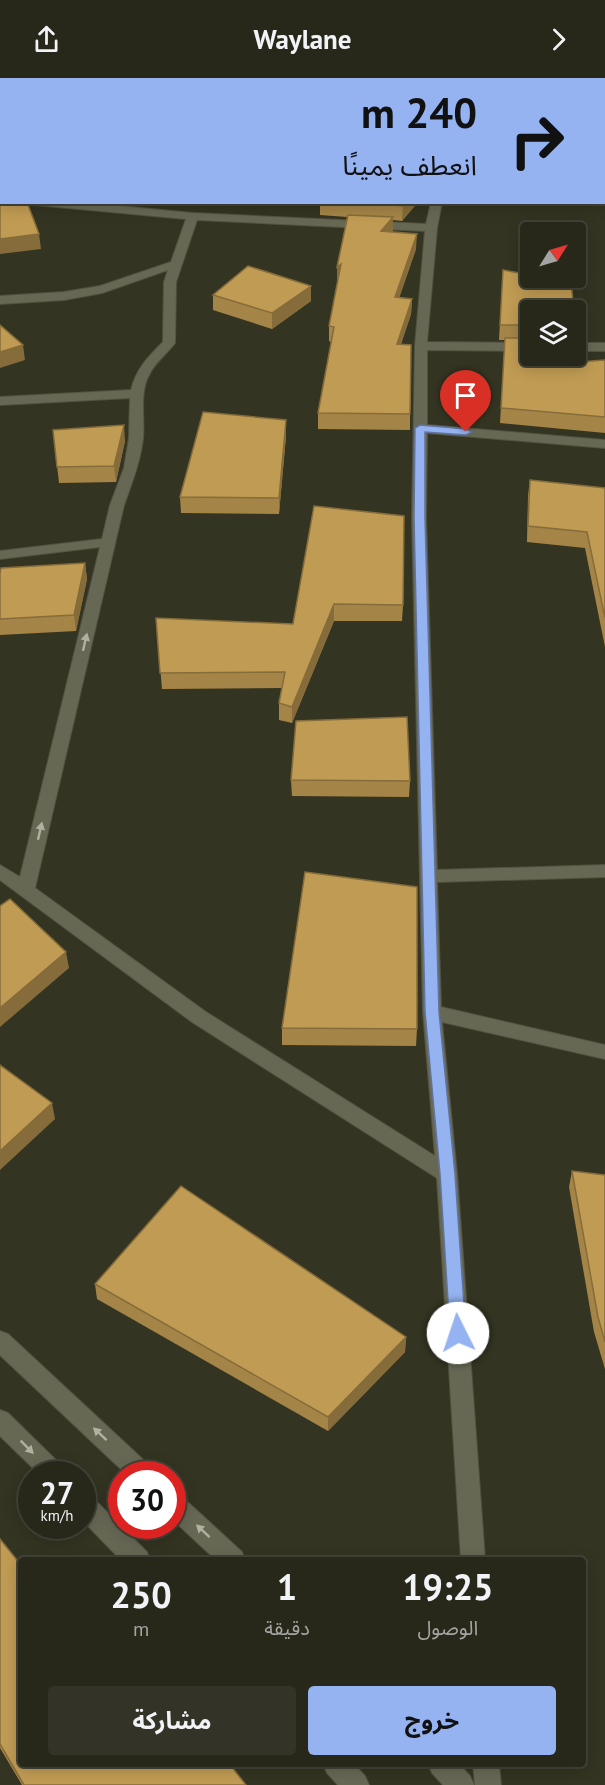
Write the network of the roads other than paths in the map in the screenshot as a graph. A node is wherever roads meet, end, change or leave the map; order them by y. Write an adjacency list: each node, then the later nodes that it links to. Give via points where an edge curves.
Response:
1 (31, 204): 3 (street)
2 (437, 204): 4 (street)
3 (193, 216): 4 (street); 5 (street)
4 (431, 228): 7 (street)
5 (176, 264): 6 (street, via 89,292); 11 (street, via 170,282 169,342 148,365)
6 (0, 300)
7 (421, 346): 8 (street); 13 (street)
8 (520, 347)
9 (586, 347): 10 (street)
10 (605, 348)
11 (137, 394): 12 (street); 15 (street, via 131,468)
12 (0, 401)
13 (420, 428): 14 (street); 19 (street)
14 (605, 444)
15 (109, 542): 16 (street); 20 (street, one-way to 15)
16 (0, 555)
17 (0, 871): 20 (street)
18 (605, 871): 19 (street)
19 (429, 876): 21 (street)
20 (26, 888): 23 (street, via 199,1017)
21 (432, 1012): 22 (street); 23 (street)
22 (605, 1052)
23 (447, 1174): 32 (street)
24 (0, 1341): 27 (street, one-way to 24)
25 (0, 1420): 26 (street, one-way to 26)
26 (41, 1461)
27 (128, 1461)
28 (186, 1516): 31 (street, one-way to 28)
29 (96, 1517): 30 (street)
30 (135, 1557)
31 (230, 1557)
32 (473, 1557)
33 (339, 1767): 36 (street)
34 (444, 1767): 37 (street)
35 (486, 1767): 38 (street)
36 (356, 1785)
37 (461, 1785)
38 (488, 1785)

